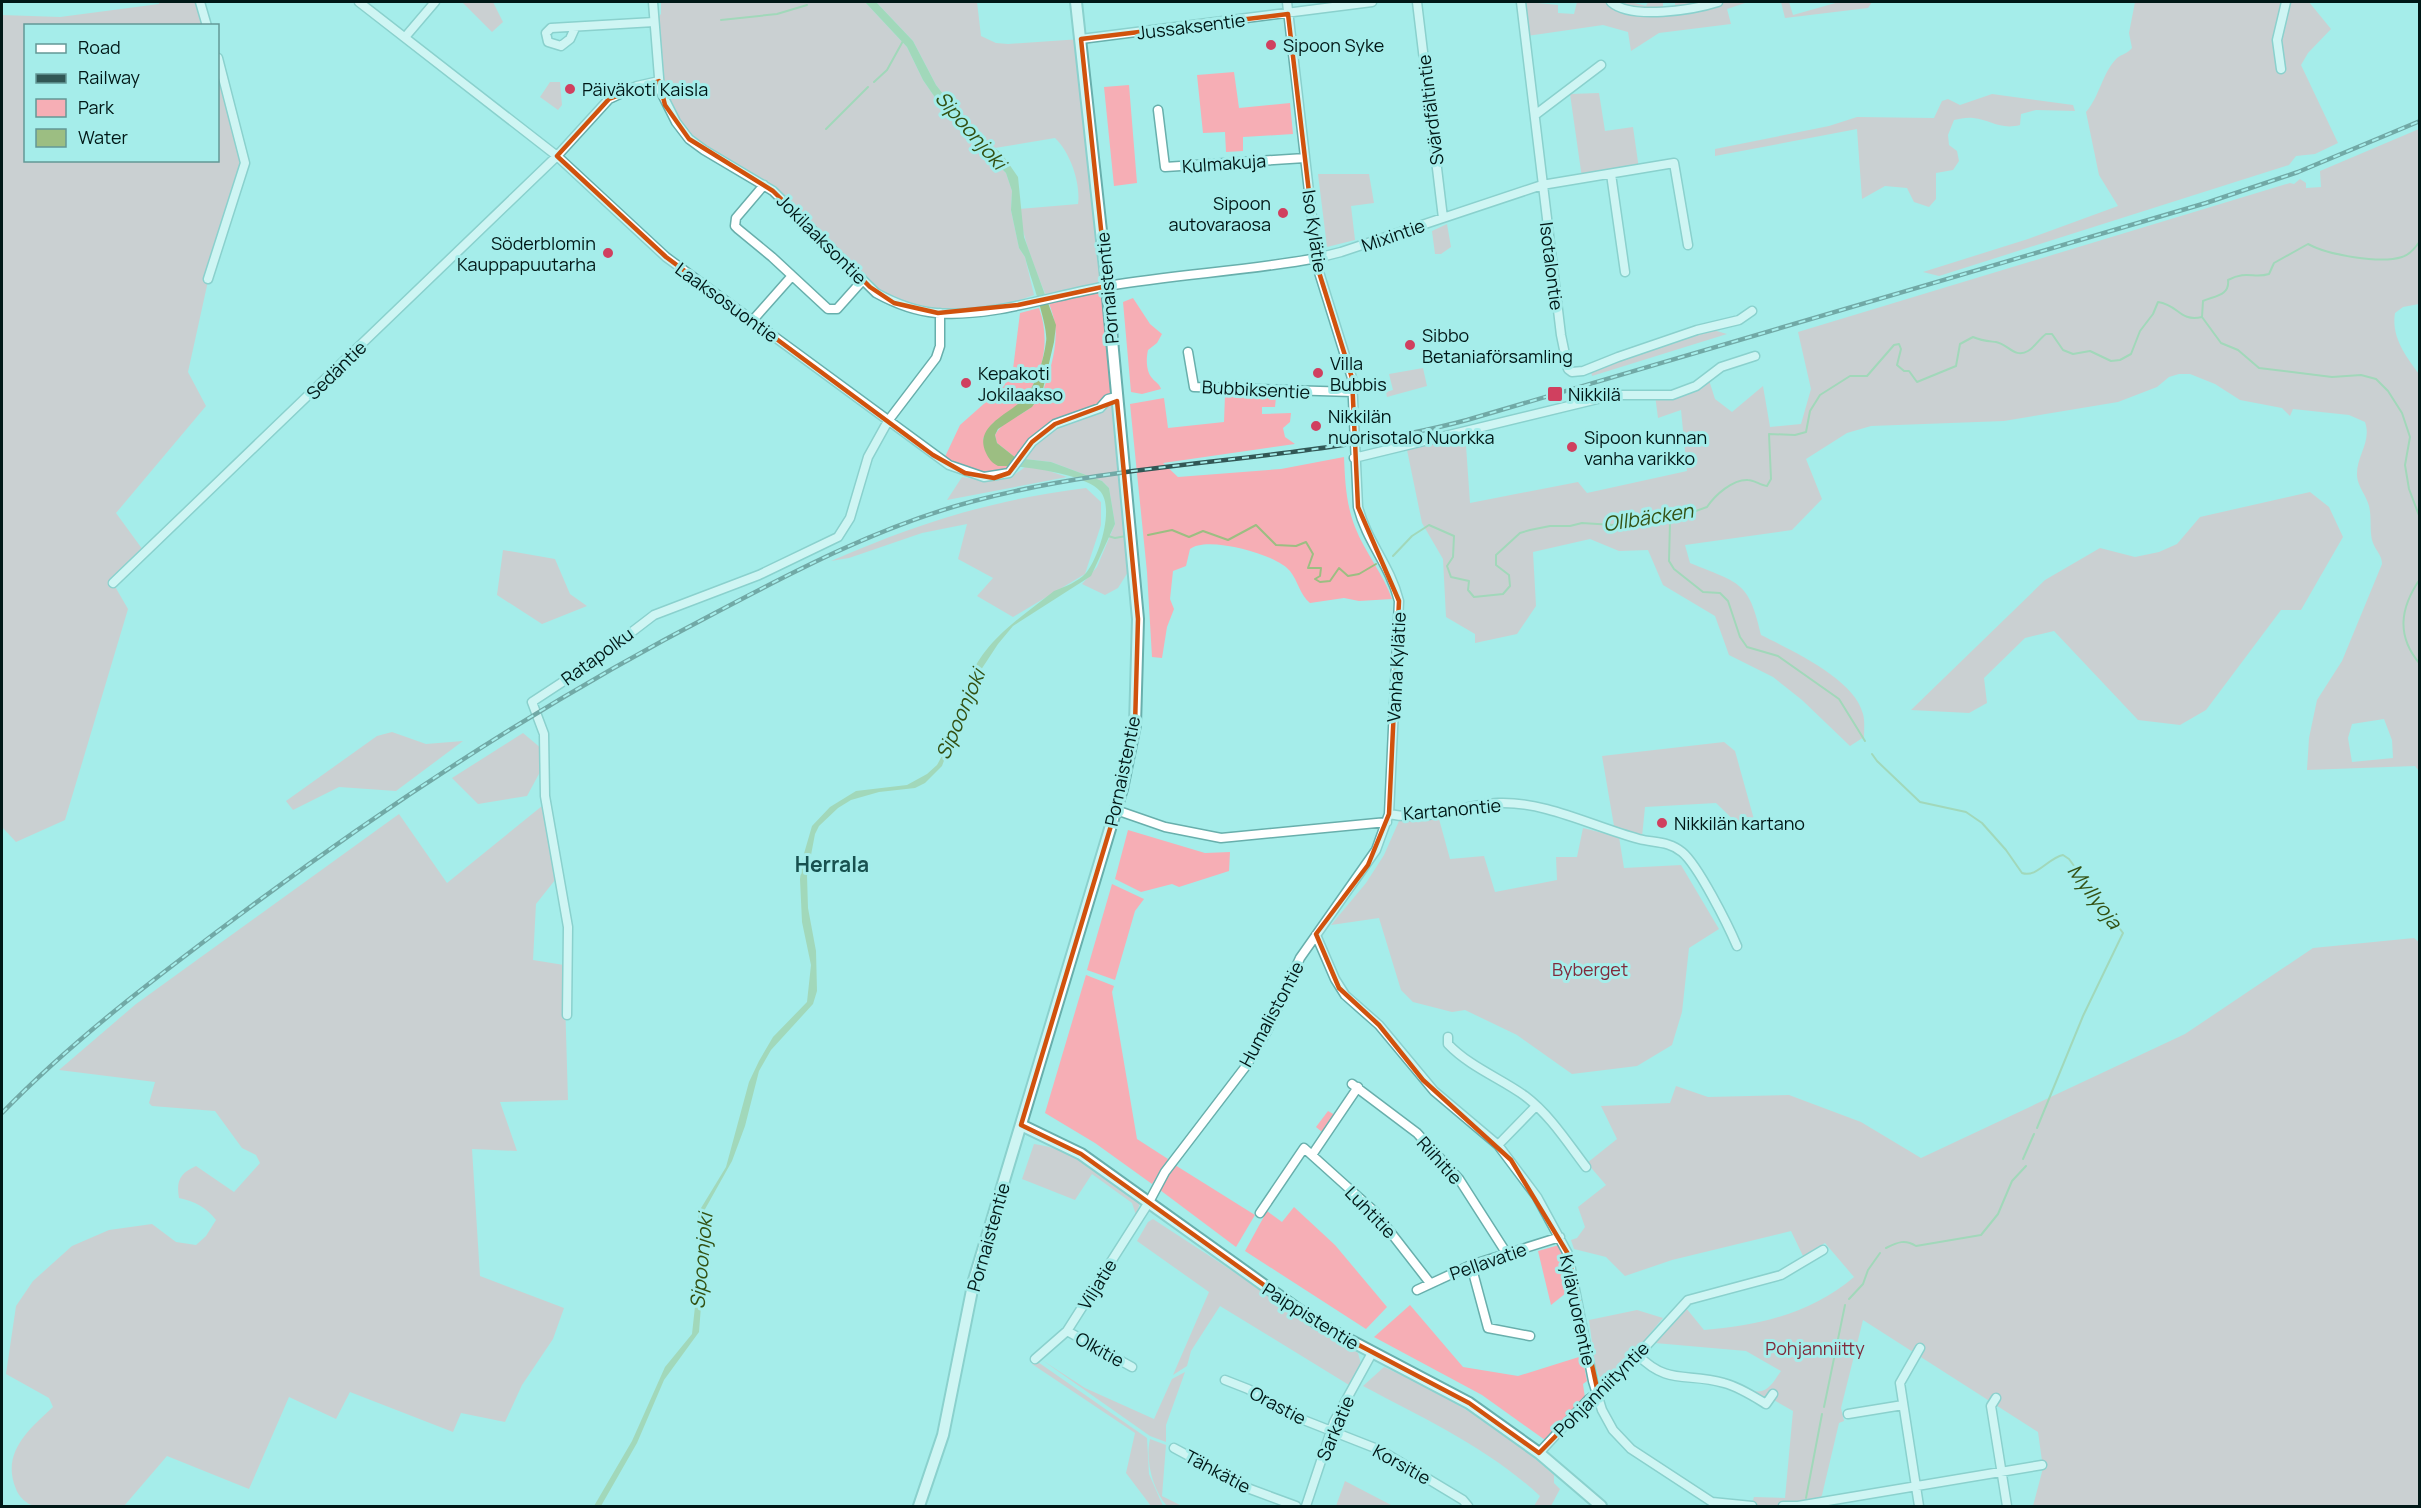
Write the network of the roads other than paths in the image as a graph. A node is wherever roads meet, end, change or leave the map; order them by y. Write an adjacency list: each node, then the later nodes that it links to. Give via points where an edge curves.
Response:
1 (200, 2): 15 (street)
2 (359, 2): 17 (street, Laaksosuontie)
3 (435, 2): 17 (street)
4 (653, 2): 14 (street, Jokilaaksontie)
5 (1287, 2): 13 (street, Iso Kylätie)
6 (1372, 2): 13 (street, Jussaksentie)
7 (1417, 2): 30 (street, Svärdfältintie)
8 (1521, 2): 24 (street, Isotalontie)
9 (1611, 2): 10 (street, via 1642,13)
10 (1718, 2)
11 (2286, 2): 21 (street, via 2277,40)
12 (1077, 5): 18 (street, Pornaistentie)
13 (1288, 14): 18 (street, Jussaksentie); 26 (street, Iso Kylätie)
14 (654, 22): 16 (street); 22 (street, Jokilaaksontie)
15 (206, 24)
16 (575, 28)
17 (406, 36): 25 (street, Laaksosuontie)
18 (1082, 39): 37 (street, Pornaistentie)
19 (219, 62): 35 (street, via 245,163)
20 (1601, 65): 24 (street)
21 (2281, 69)
22 (659, 81): 25 (street, Sedäntie, via 609,99); 28 (street, Jokilaaksontie, via 665,105 689,139)
23 (1158, 110): 26 (street, Kulmakuja, via 1165,167)
24 (1535, 115): 29 (street, Isotalontie)
25 (557, 156): 40 (street, Laaksosuontie, via 638,233); 47 (street, Sedäntie)
26 (1305, 158): 32 (street, Iso Kylätie)
27 (1611, 174): 29 (street, Mixintie); 31 (street, Mixintie, via 1674,163); 33 (street)
28 (764, 185): 34 (street, via 736,218 735,226); 36 (street, Jokilaaksontie, via 787,203)
29 (1542, 185): 30 (street, Mixintie); 38 (street, Isotalontie, via 1565,362 1572,372 1739,320)
30 (1443, 218): 32 (street, Mixintie)
31 (1688, 245)
32 (1317, 258): 37 (street, Mixintie); 43 (street, Iso Kylätie)
33 (1624, 272)
34 (791, 277): 36 (street, via 823,307 832,310); 40 (street)
35 (208, 279)
36 (862, 281): 39 (street, Jokilaaksontie, via 894,303)
37 (1107, 286): 39 (street, Jokilaaksontie, via 1018,305); 44 (street, Pornaistentie)
38 (1752, 311)
39 (940, 313): 45 (street, via 936,358)
40 (753, 320): 45 (street, Laaksosuontie)
41 (1188, 352): 43 (street, Bubbiksentie, via 1194,387)
42 (1755, 356): 46 (street, via 1721,367 1681,392 1614,395)
43 (1353, 392): 46 (street, Iso Kylätie)
44 (1116, 397): 45 (street, Laaksosuontie, via 1108,399 1101,408 1055,424 1032,442 1014,469 994,478 965,473); 48 (street, Pornaistentie, via 1139,657 1135,725)
45 (888, 421): 52 (street, Ratapolku, via 868,457 850,518 838,537 759,575 654,615 532,702 544,734 545,796 568,927)
46 (1354, 458): 49 (street, Vanha Kylätie, via 1361,518 1392,575 1399,601)
47 (113, 583)
48 (1116, 810): 49 (street, Kartanontie, via 1165,827 1221,838); 55 (street, Pornaistentie)
49 (1388, 818): 50 (street, Humalistontie, via 1368,865); 51 (street, Kartanontie, via 1514,804 1549,810 1670,845 1690,860)
50 (1316, 935): 56 (street, Kylävuorentie, via 1345,995 1378,1025 1434,1091); 59 (street, Humalistontie, via 1300,958 1263,1039 1165,1172)
51 (1737, 946)
52 (567, 1014)
53 (1448, 1037): 54 (street, via 1448,1044 1463,1058)
54 (1536, 1106): 56 (street); 58 (street)
55 (1021, 1125): 59 (street, Paippistentie, via 1081,1154); 86 (street, Pornaistentie, via 974,1280 943,1435)
56 (1498, 1145): 61 (street, Kylävuorentie, via 1521,1173)
57 (1312, 1155): 60 (street, Luhtitie, via 1304,1148); 63 (street, Riihitie, via 1355,1086 1417,1133 1458,1179); 65 (street, Luhtitie, via 1374,1211)
58 (1586, 1167)
59 (1149, 1202): 67 (street, Viljatie); 70 (street, Paippistentie, via 1290,1306)
60 (1260, 1213)
61 (1560, 1237): 63 (street, Pellavatie); 75 (street, Kylävuorentie, via 1570,1263)
62 (1823, 1250): 71 (street, Pohjanniityntie, via 1781,1275 1688,1300)
63 (1507, 1254): 64 (street, Pellavatie)
64 (1471, 1265): 65 (street, Pellavatie); 68 (street, via 1488,1328)
65 (1430, 1283): 66 (street, Pellavatie)
66 (1417, 1290)
67 (1067, 1331): 72 (street, Viljatie); 73 (street, Olkitie)
68 (1530, 1336)
69 (1920, 1348): 78 (street, via 1900,1383)
70 (1372, 1353): 80 (street, Sarkatie); 82 (street, Paippistentie, via 1469,1403)
71 (1638, 1355): 75 (street, Pohjanniityntie); 76 (street, via 1653,1370 1666,1375 1725,1383 1766,1404)
72 (1035, 1359)
73 (1132, 1367)
74 (1225, 1380): 80 (street, Orastie)
75 (1598, 1393): 82 (street, Pohjanniityntie); 91 (street, Kylävuorentie, via 1613,1430 1630,1449 1712,1502)
76 (1773, 1394)
77 (1996, 1398): 84 (street, via 1991,1406)
78 (1903, 1405): 79 (street); 85 (street)
79 (1848, 1414)
80 (1331, 1431): 88 (street, Sarkatie); 89 (street, Korsitie, via 1418,1470)
81 (1174, 1448): 87 (street, Tähkätie, via 1250,1489)
82 (1539, 1453): 90 (street, Paippistentie)
83 (2042, 1465): 84 (street)
84 (2001, 1472): 85 (street); 94 (street)
85 (1915, 1486): 92 (street); 93 (street)
86 (919, 1506)
87 (1296, 1506)
88 (1306, 1506)
89 (1468, 1506)
90 (1601, 1506)
91 (1752, 1506)
92 (1783, 1506)
93 (1919, 1506)
94 (2007, 1506)

